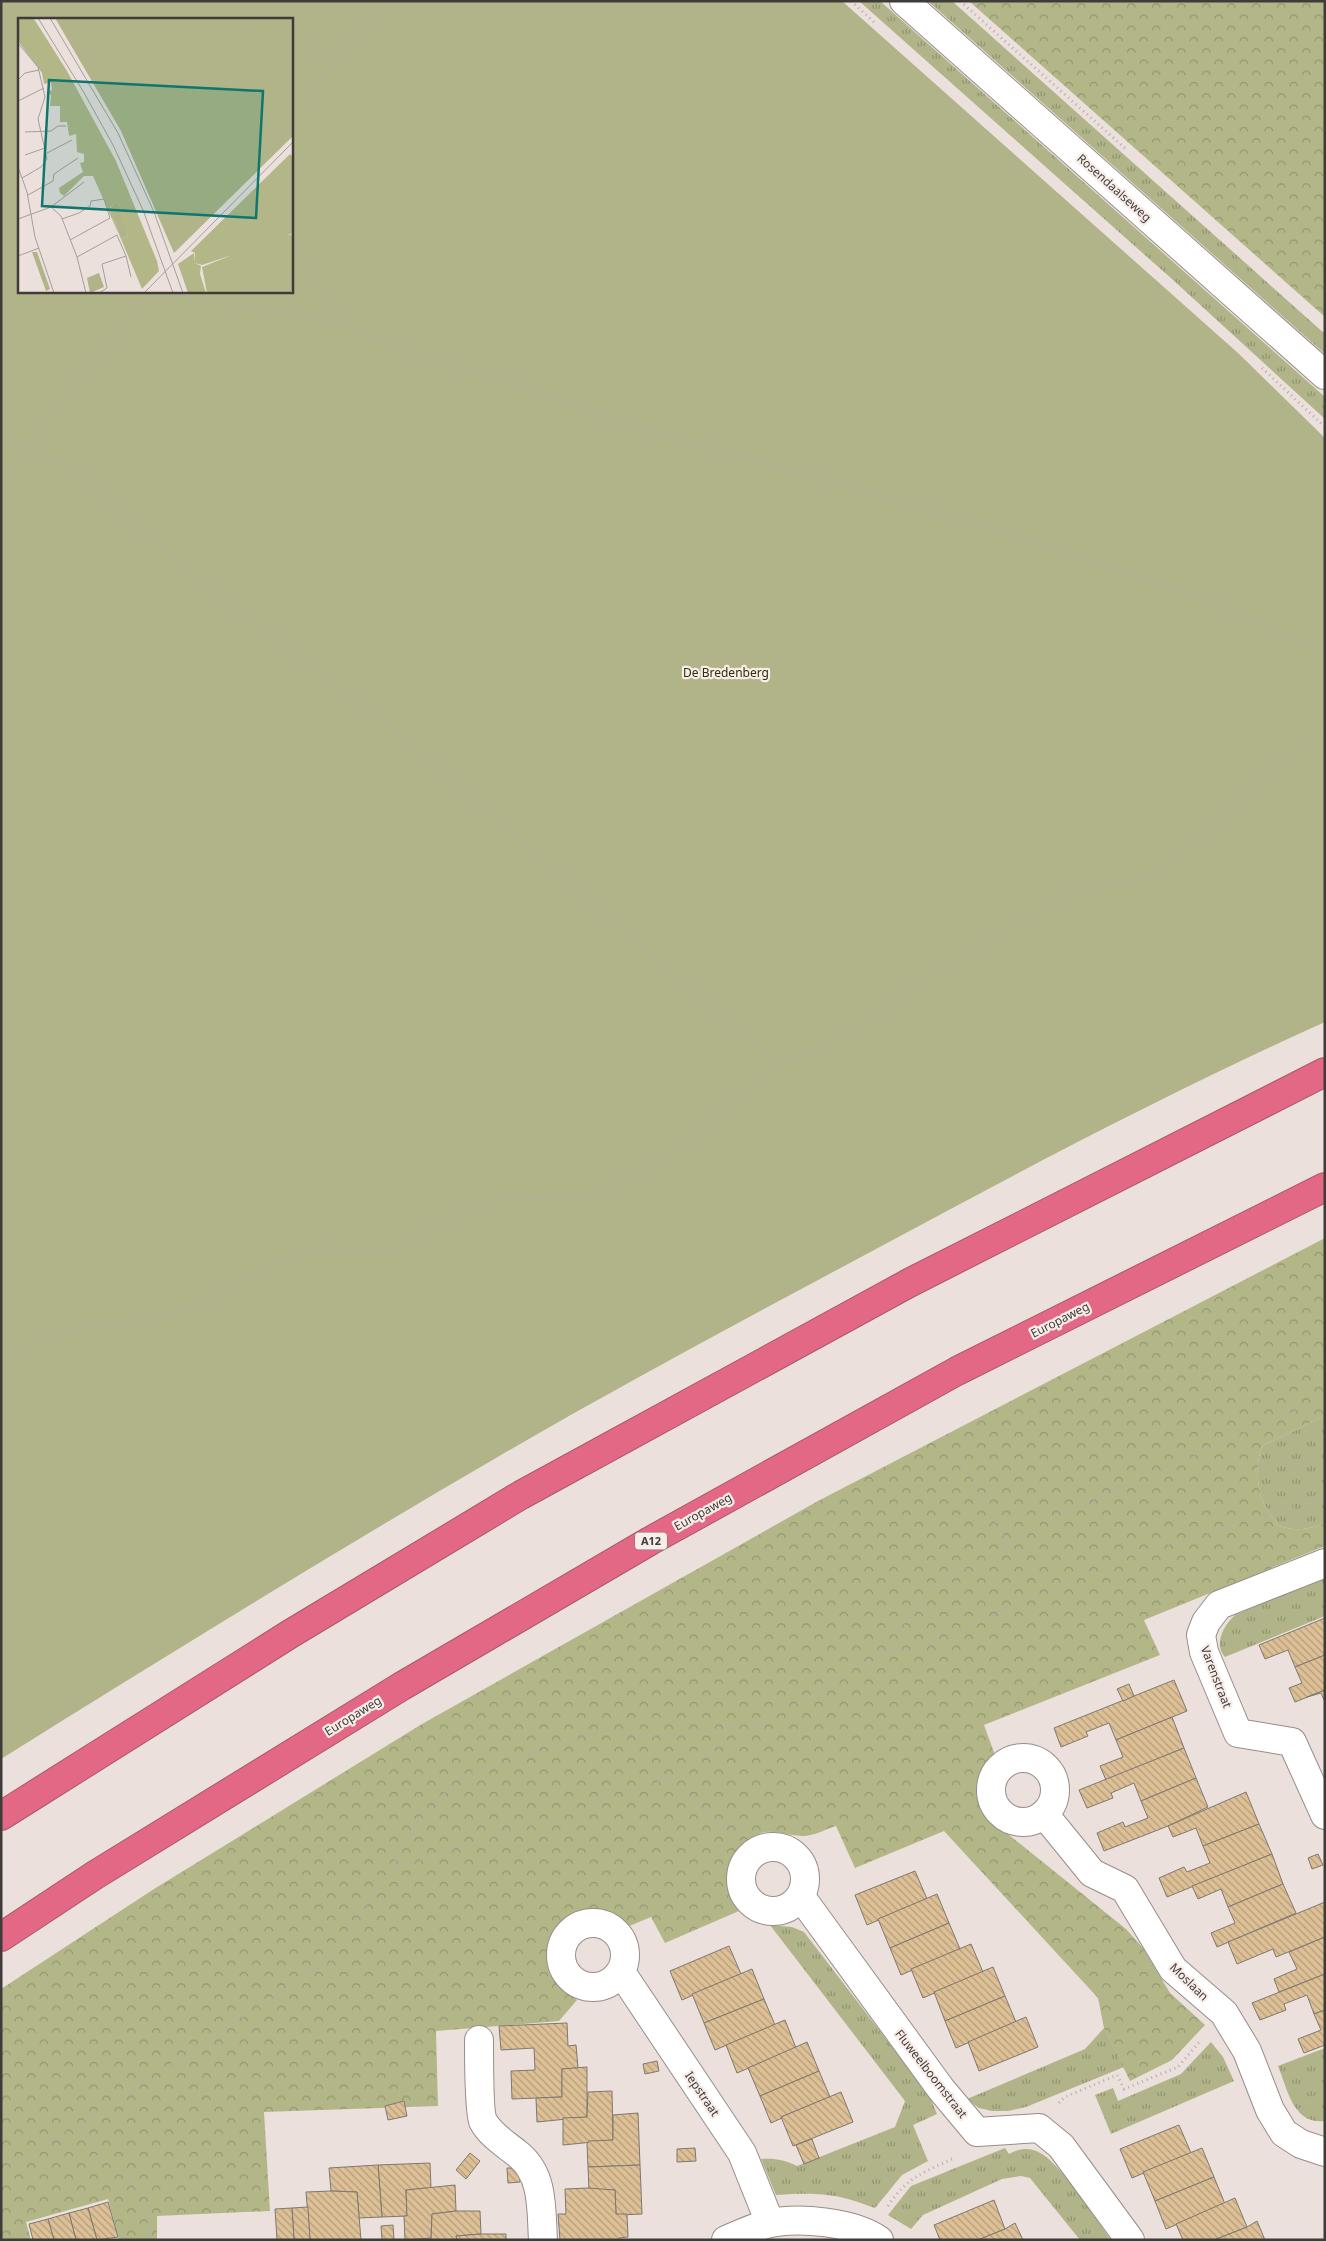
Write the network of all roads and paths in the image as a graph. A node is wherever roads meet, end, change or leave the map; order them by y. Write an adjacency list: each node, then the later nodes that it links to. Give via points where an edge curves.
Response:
1 (238, 1): 4 (path)
2 (388, 1): 6 (path)
3 (904, 1): 12 (street, Rosendaalseweg)
4 (261, 18)
5 (292, 36): 6 (path)
6 (335, 63): 7 (path)
7 (292, 119)
8 (292, 239): 11 (path, via 313,282)
9 (151, 292): 10 (path)
10 (146, 299): 11 (path, via 164,297 215,301); 14 (path, via 38,430)
11 (343, 323): 16 (path, via 444,365 500,377 621,424 1010,534 1200,597)
12 (1325, 375)
13 (1, 435): 14 (path)
14 (22, 444): 15 (path); 18 (path, via 72,469 213,592 396,731)
15 (1, 494)
16 (1325, 653)
17 (1325, 729): 18 (path, via 1285,759 1204,835 1153,873 1121,884 1092,886 1062,897 906,992 844,1037)
18 (780, 1066): 22 (path, via 762,1077 705,1129 660,1160 588,1197 494,1199 442,1222 400,1248 376,1251 300,1250 204,1301 171,1314 61,1332 29,1343)
19 (1325, 1072): 34 (highway, via 909,1283 521,1495 298,1629)
20 (1325, 1187): 38 (highway, Europaweg / A12, via 957,1371 650,1541 402,1686 95,1875)
21 (1, 1338): 22 (path)
22 (12, 1354): 23 (path)
23 (1, 1370)
24 (1325, 1397): 27 (path, via 1061,1514)
25 (962, 1460): 27 (path)
26 (1325, 1499): 29 (path, via 1173,1544 1133,1552 918,1649)
27 (1008, 1546): 29 (path, via 929,1591)
28 (1325, 1562): 33 (street, Varenstraat, via 1219,1605 1201,1635 1204,1652 1238,1733 1292,1742)
29 (884, 1651): 30 (path)
30 (762, 1722): 31 (path); 36 (path, via 649,1738 609,1729 468,1772 427,1808)
31 (668, 1779): 35 (path); 36 (path)
32 (1044, 1814): 44 (street, Moslaan, via 1092,1873 1126,1890 1172,1969 1224,2013 1247,2051 1270,2110 1284,2133 1301,2144)
33 (1325, 1815)
34 (1, 1816)
35 (755, 1852): 37 (street, via 766,1847 779,1847 800,1861 805,1872 805,1885); 37 (street, via 742,1873 742,1886 747,1898 768,1911 780,1911 792,1906)
36 (390, 1870): 43 (path, via 331,1960)
37 (800, 1897): 53 (street, Fluweelboomstraat, via 941,2089 977,2132 1039,2128 1061,2146)
38 (1, 1937)
39 (621, 1972): 48 (street, Iepstraat, via 742,2153)
40 (479, 2040): 50 (street, via 482,2120 530,2167 540,2186)
41 (1189, 2054): 42 (path, via 1178,2067 1124,2089 1117,2075)
42 (1065, 2097)
43 (81, 2124): 46 (path); 49 (path, via 102,2162 130,2180 148,2205)
44 (1325, 2152)
45 (957, 2157): 47 (path, via 912,2178 900,2187)
46 (1, 2168)
47 (884, 2211)
48 (770, 2224): 51 (street); 52 (street, via 799,2220 830,2222 873,2235)
49 (149, 2240)
50 (543, 2240)
51 (726, 2240)
52 (879, 2240)
53 (1130, 2240)

